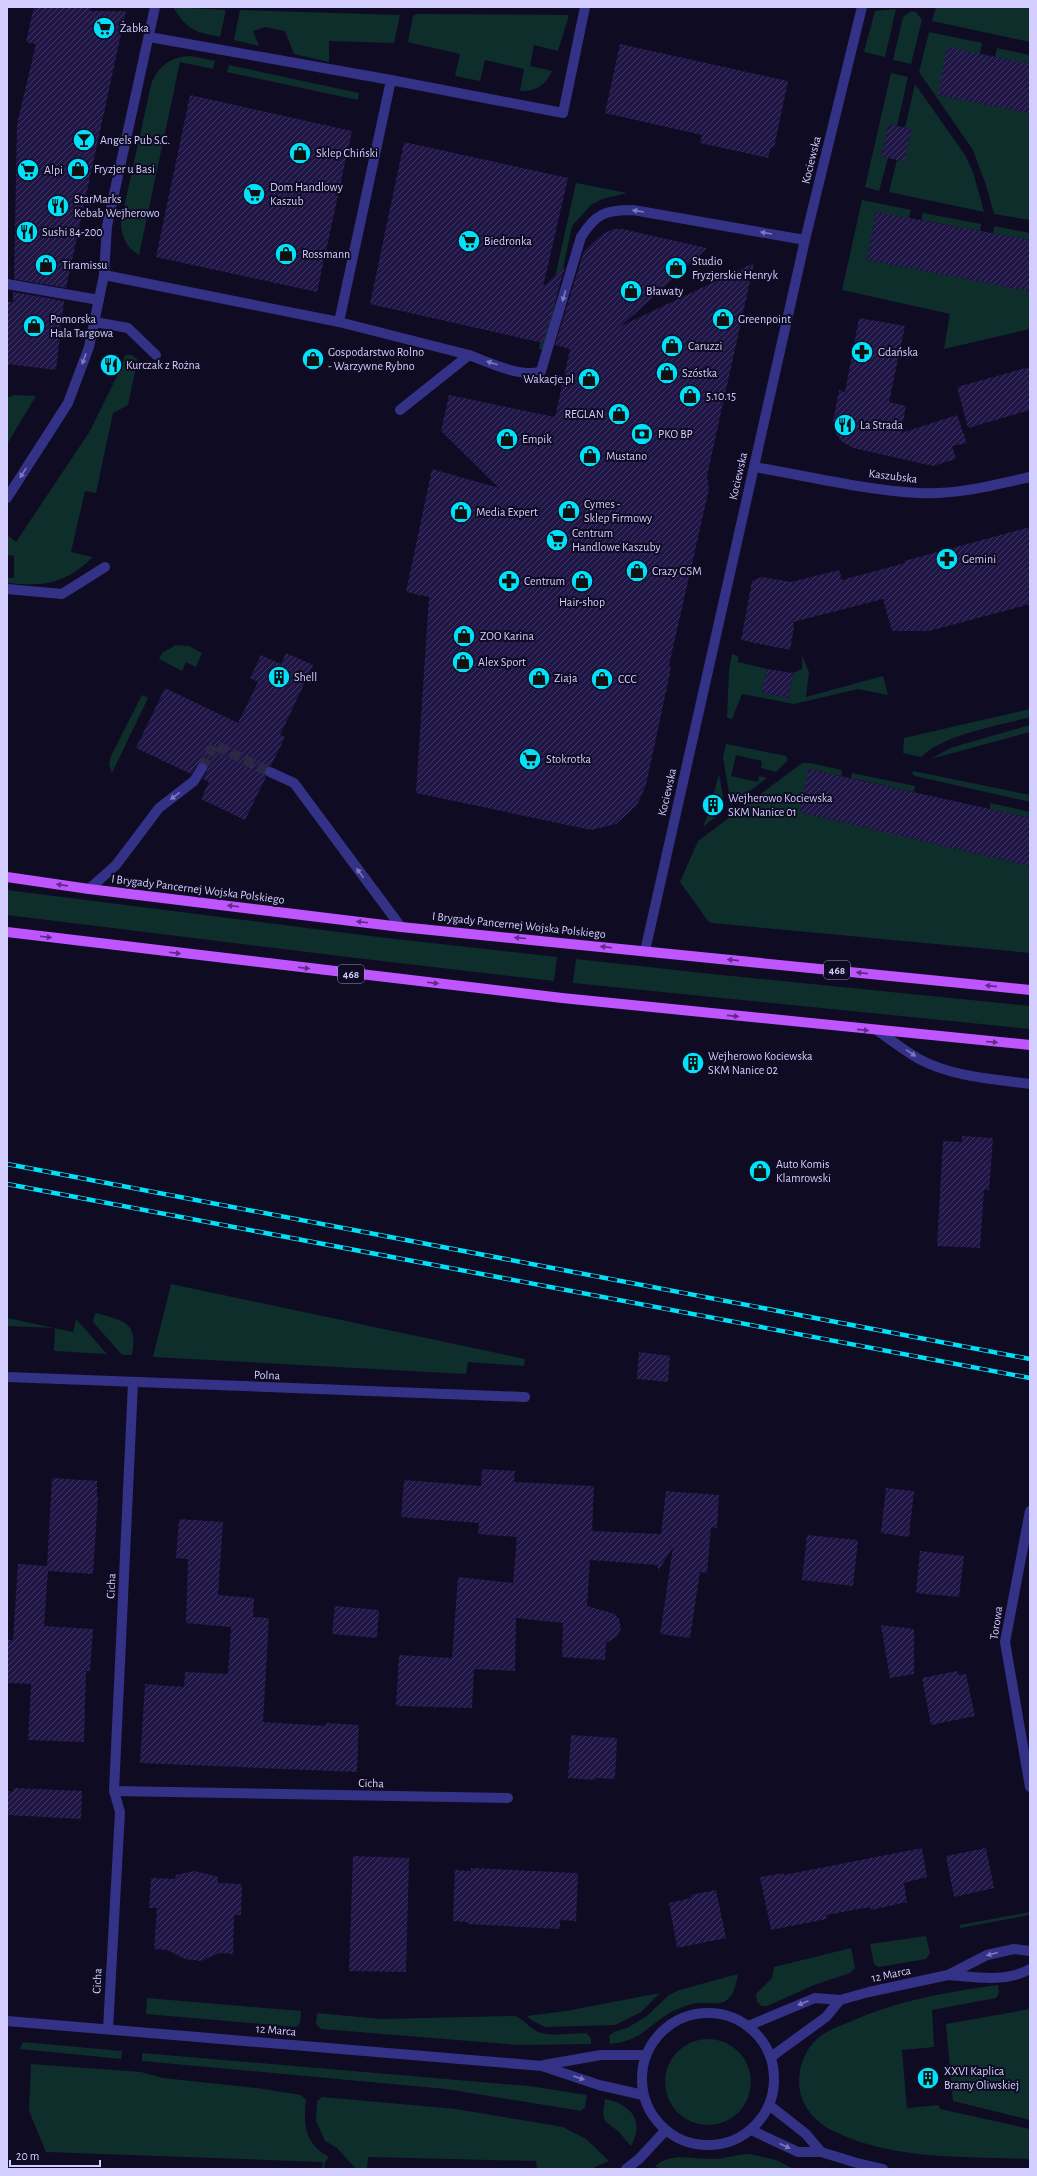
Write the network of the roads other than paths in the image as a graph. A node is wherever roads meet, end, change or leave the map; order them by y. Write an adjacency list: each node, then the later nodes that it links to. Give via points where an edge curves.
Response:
1 (155, 7): 4 (street)
2 (585, 7): 5 (street, via 563,113)
3 (862, 7): 6 (street, Kociewska)
4 (149, 37): 5 (street); 7 (street, via 107,226)
5 (391, 80): 11 (street)
6 (805, 240): 13 (street, one-way to 13, via 633,210 600,214 589,224 582,237 541,371 533,374 524,373); 15 (street, Kociewska)
7 (104, 275): 9 (street); 11 (street)
8 (7, 284): 9 (street)
9 (100, 300): 10 (street)
10 (95, 322): 12 (street, via 128,328); 17 (street, one-way to 17, via 89,347 68,403)
11 (339, 322): 13 (street)
12 (156, 355)
13 (469, 355): 14 (street)
14 (400, 410)
15 (754, 467): 16 (street, Kaszubska, via 920,493 976,489); 26 (street, Kociewska)
16 (1030, 477)
17 (7, 498)
18 (105, 567): 19 (street, via 62,594)
19 (7, 589)
20 (202, 768): 23 (street, one-way to 23, via 194,781 159,808 116,865)
21 (270, 772): 24 (street, one-way to 21, via 294,783)
22 (7, 877): 23 (main road, I Brygady Pancernej Wojska Polskiego / 468, one-way to 22)
23 (89, 889): 24 (main road, I Brygady Pancernej Wojska Polskiego / 468, one-way to 23)
24 (401, 927): 26 (main road, I Brygady Pancernej Wojska Polskiego / 468, one-way to 24)
25 (7, 932): 28 (main road, 468, one-way to 28, via 532,995)
26 (645, 951): 27 (main road, I Brygady Pancernej Wojska Polskiego / 468, one-way to 26)
27 (1030, 990)
28 (878, 1031): 29 (main road, 468, one-way to 29); 30 (street, one-way to 30, via 920,1060 940,1067 978,1077)
29 (1030, 1045)
30 (1030, 1084)
31 (7, 1377): 32 (street, Polna)
32 (133, 1383): 33 (street, Polna); 36 (street, Cicha)
33 (525, 1397)
34 (1030, 1511): 35 (street, Torowa, via 1005,1642)
35 (1030, 1786)
36 (114, 1791): 37 (street, Cicha); 44 (street, Cicha, via 120,1812)
37 (508, 1798)
38 (1030, 1951): 40 (street, 12 Marca, one-way to 40, via 1014,1949 987,1955)
39 (1030, 1970): 40 (street, 12 Marca, via 993,1978)
40 (948, 1975): 41 (street, 12 Marca)
41 (840, 2000): 43 (street, 12 Marca, one-way to 43, via 815,1998); 46 (street, via 826,2017)
42 (7, 2021): 44 (street, 12 Marca)
43 (748, 2026): 45 (street, via 731,2017 711,2013 690,2015 672,2023 656,2037); 46 (street, via 762,2040)
44 (108, 2029): 47 (street, 12 Marca)
45 (646, 2055): 47 (street, 12 Marca, via 601,2054); 48 (street, via 641,2075)
46 (771, 2057): 49 (street, via 774,2089)
47 (542, 2066): 48 (street, 12 Marca, one-way to 48, via 599,2085)
48 (643, 2095): 51 (street, via 648,2108)
49 (769, 2105): 50 (street, via 762,2119); 52 (street, via 806,2134)
50 (751, 2130): 51 (street, via 736,2140 717,2146 699,2146 681,2141); 52 (street, one-way to 52, via 798,2152)
51 (665, 2131): 53 (street)
52 (822, 2152): 54 (street)
53 (626, 2169)
54 (883, 2169)

